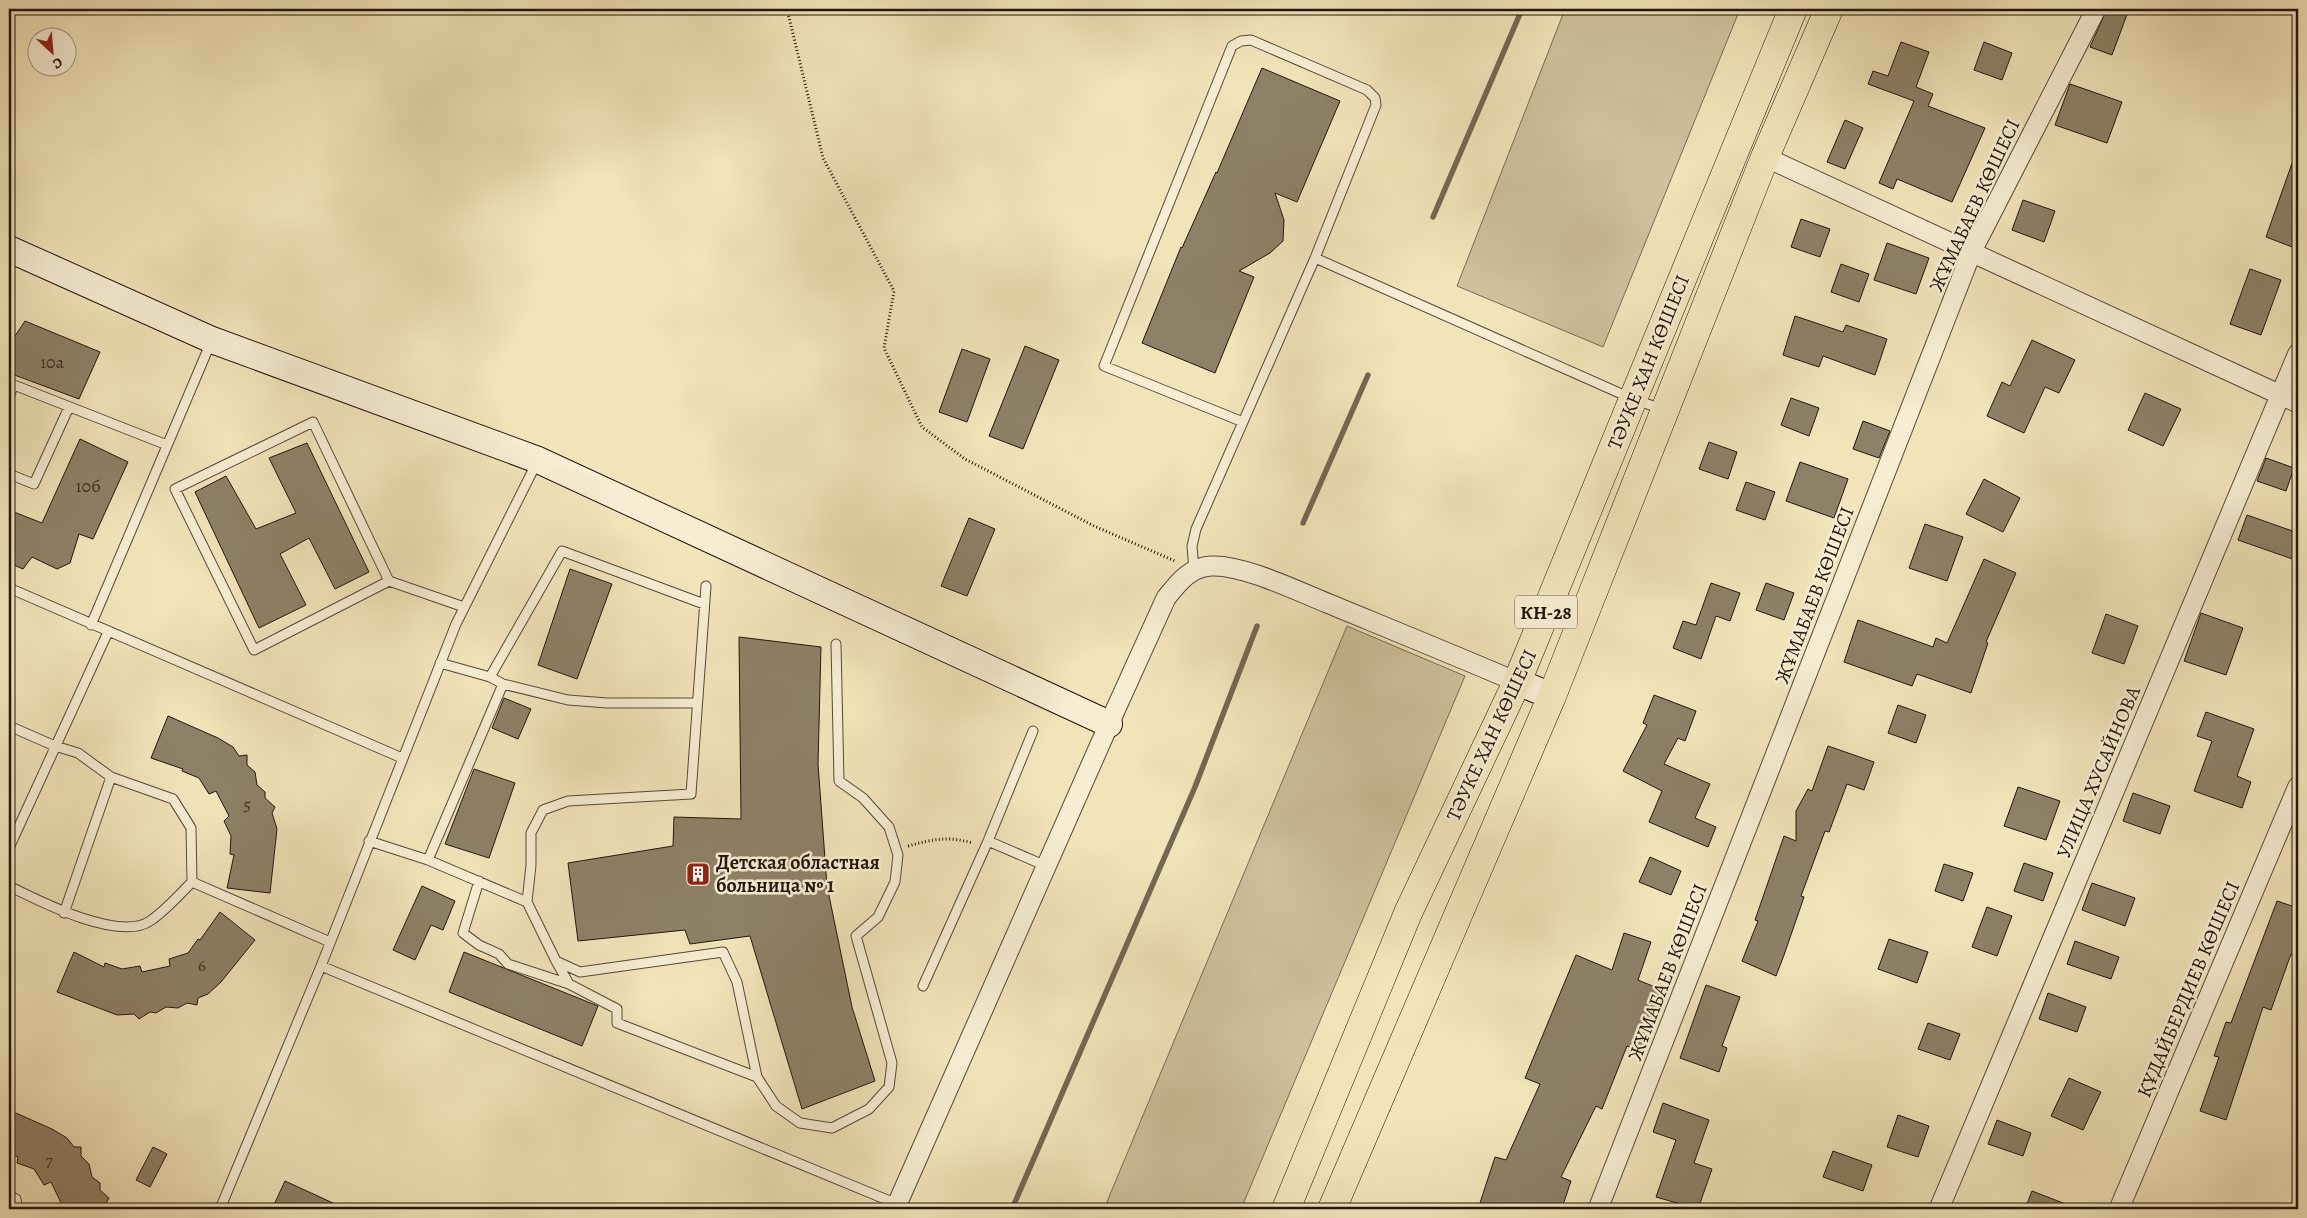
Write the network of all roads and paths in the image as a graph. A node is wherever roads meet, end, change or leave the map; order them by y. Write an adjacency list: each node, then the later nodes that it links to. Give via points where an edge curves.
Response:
1 (787, 9): 21 (path, via 823,158 894,291 884,348 922,427 965,459 1094,526)
2 (1793, 9): 13 (main road, ТӘУКЕ ХАН КӨШЕСІ / КН-28)
3 (1828, 9): 5 (main road, ТӘУКЕ ХАН КӨШЕСІ / КН-28)
4 (2096, 9): 7 (street, ЖҰМАБАЕВ КӨШЕСІ)
5 (1765, 157): 7 (street); 16 (main road, ТӘУКЕ ХАН КӨШЕСІ / КН-28)
6 (9, 249): 9 (street)
7 (1972, 251): 12 (street); 66 (street, ЖҰМАБАЕВ КӨШЕСІ)
8 (1315, 258): 13 (lane); 17 (lane); 17 (lane, via 1376,105 1375,98 1367,90 1251,40 1241,40 1232,46 1104,366)
9 (212, 340): 18 (lane); 19 (street)
10 (2298, 353): 12 (street, УЛИЦА ХУСАЙНОВА)
11 (9, 396): 15 (lane, via 14,385)
12 (2280, 396): 14 (street); 67 (street, УЛИЦА ХУСАЙНОВА)
13 (1633, 399): 16 (lane); 32 (main road, ТӘУКЕ ХАН КӨШЕСІ / КН-28)
14 (2298, 403)
15 (69, 407): 18 (lane); 20 (lane, via 34,484)
16 (1665, 410): 34 (main road, ТӘУКЕ ХАН КӨШЕСІ / КН-28)
17 (1243, 422): 21 (lane, via 1196,529 1192,546)
18 (167, 445): 27 (lane)
19 (538, 460): 26 (lane); 36 (street)
20 (9, 474)
21 (1194, 570): 32 (street, via 1210,566 1231,567 1299,591); 36 (street, via 1166,598)
22 (389, 582): 22 (lane, via 313,422 175,489 254,650); 26 (lane)
23 (706, 586): 25 (lane)
24 (9, 588): 27 (lane)
25 (704, 604): 31 (lane, via 562,551); 35 (lane)
26 (464, 607): 30 (lane)
27 (91, 625): 28 (lane)
28 (108, 632): 39 (lane); 40 (lane)
29 (836, 644): 46 (lane, via 839,781 863,798 889,827)
30 (440, 664): 31 (lane); 40 (lane)
31 (490, 677): 33 (lane)
32 (1517, 682): 34 (street); 64 (main road, ТӘУКЕ ХАН КӨШЕСІ / КН-28, via 1408,912)
33 (503, 684): 35 (lane, via 568,700); 47 (lane)
34 (1552, 696): 65 (main road, ТӘУКЕ ХАН КӨШЕСІ / КН-28)
35 (697, 702): 52 (lane, via 691,794 568,801 542,810 531,832)
36 (1109, 724): 48 (street)
37 (9, 726): 39 (lane)
38 (1033, 731): 44 (lane)
39 (55, 746): 41 (lane, via 78,753); 45 (lane)
40 (402, 758): 43 (lane)
41 (111, 777): 50 (lane, via 173,799 191,828); 53 (lane)
42 (2298, 786): 68 (street, ҚҰДАЙБЕРДИЕВ КӨШЕСІ)
43 (369, 841): 47 (lane); 54 (lane)
44 (987, 843): 46 (path, via 936,838); 48 (lane); 58 (lane)
45 (9, 848)
46 (896, 849): 59 (lane, via 895,882 878,917 856,936 892,1063 889,1087 869,1109 832,1128 800,1124 776,1106)
47 (428, 860): 49 (lane)
48 (1046, 866): 61 (street)
49 (479, 881): 52 (lane); 57 (lane, via 464,933 508,964)
50 (192, 882): 53 (lane, via 149,922 128,928); 54 (lane)
51 (9, 886): 53 (lane)
52 (527, 902): 55 (lane)
53 (64, 913)
54 (330, 942): 56 (lane)
55 (556, 960): 57 (lane); 59 (lane, via 580,972 724,952 737,982)
56 (321, 966): 61 (lane); 63 (lane)
57 (569, 984): 59 (lane, via 617,1009 617,1023)
58 (923, 986)
59 (757, 1077)
60 (9, 1195): 62 (lane, via 16,1199)
61 (896, 1207)
62 (18, 1209)
63 (220, 1209)
64 (1286, 1209)
65 (1332, 1209)
66 (1598, 1209)
67 (1939, 1209)
68 (2119, 1209)

